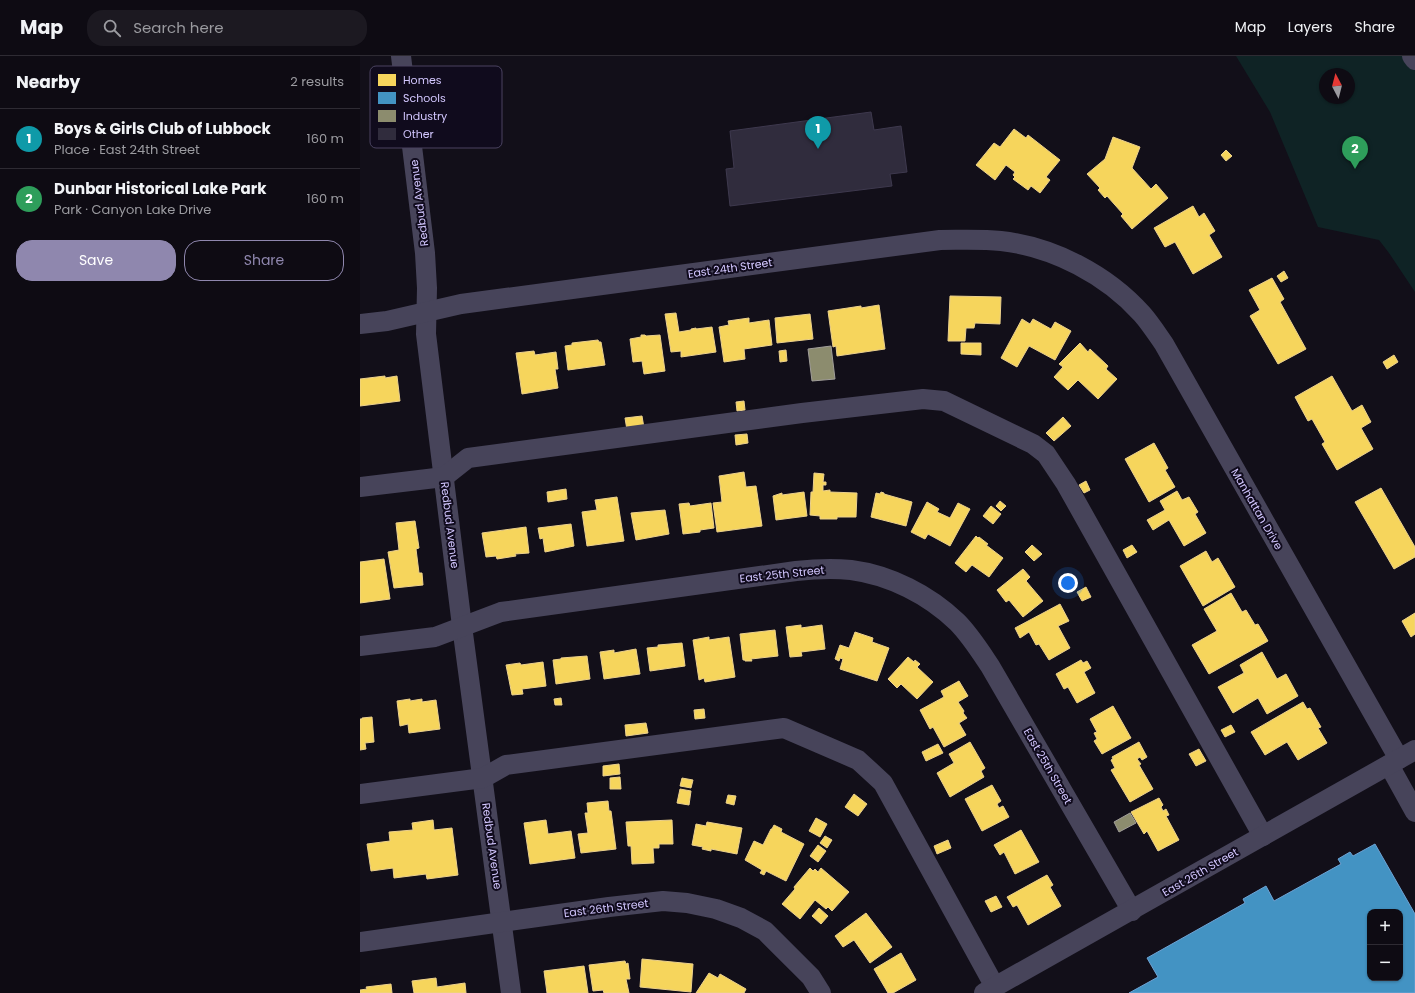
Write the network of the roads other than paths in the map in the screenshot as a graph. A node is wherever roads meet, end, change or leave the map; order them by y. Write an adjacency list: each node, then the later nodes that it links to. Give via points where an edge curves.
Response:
1 (401, 56): 4 (street, Redbud Avenue)
2 (1412, 56): 3 (street)
3 (1415, 60)
4 (402, 66)
5 (412, 148): 7 (street, Redbud Avenue, via 425,253)
6 (1095, 275): 7 (street, East 24th Street, via 1067,259 1003,241 940,240 461,304); 13 (street, Manhattan Drive, via 1122,294 1143,315 1164,344)
7 (426, 312): 8 (street, East 24th Street); 9 (street, Redbud Avenue, via 426,334)
8 (360, 324)
9 (444, 478): 10 (street); 11 (street, Redbud Avenue); 17 (street, via 468,458 802,412 923,399 944,401 1033,444 1046,454 1066,484)
10 (360, 487)
11 (462, 626): 12 (street, East 25th Street, via 435,638); 14 (street, Redbud Avenue); 18 (street, East 25th Street, via 501,612 819,569 851,570 878,576 905,587 934,603 957,623 990,666)
12 (360, 646)
13 (1401, 758): 16 (street, Manhattan Drive); 17 (street, East 26th Street)
14 (483, 778): 15 (street); 19 (street, Redbud Avenue); 21 (street, via 506,765 784,728 858,760 883,783)
15 (360, 794)
16 (1415, 812)
17 (1263, 836): 18 (street, East 26th Street)
18 (1132, 910): 21 (street, East 26th Street)
19 (503, 922): 20 (street, East 26th Street); 22 (street, Redbud Avenue); 23 (street, East 26th Street, via 662,901 716,909 741,918 765,932 811,977)
20 (360, 942)
21 (989, 990)
22 (511, 993)
23 (821, 993)

